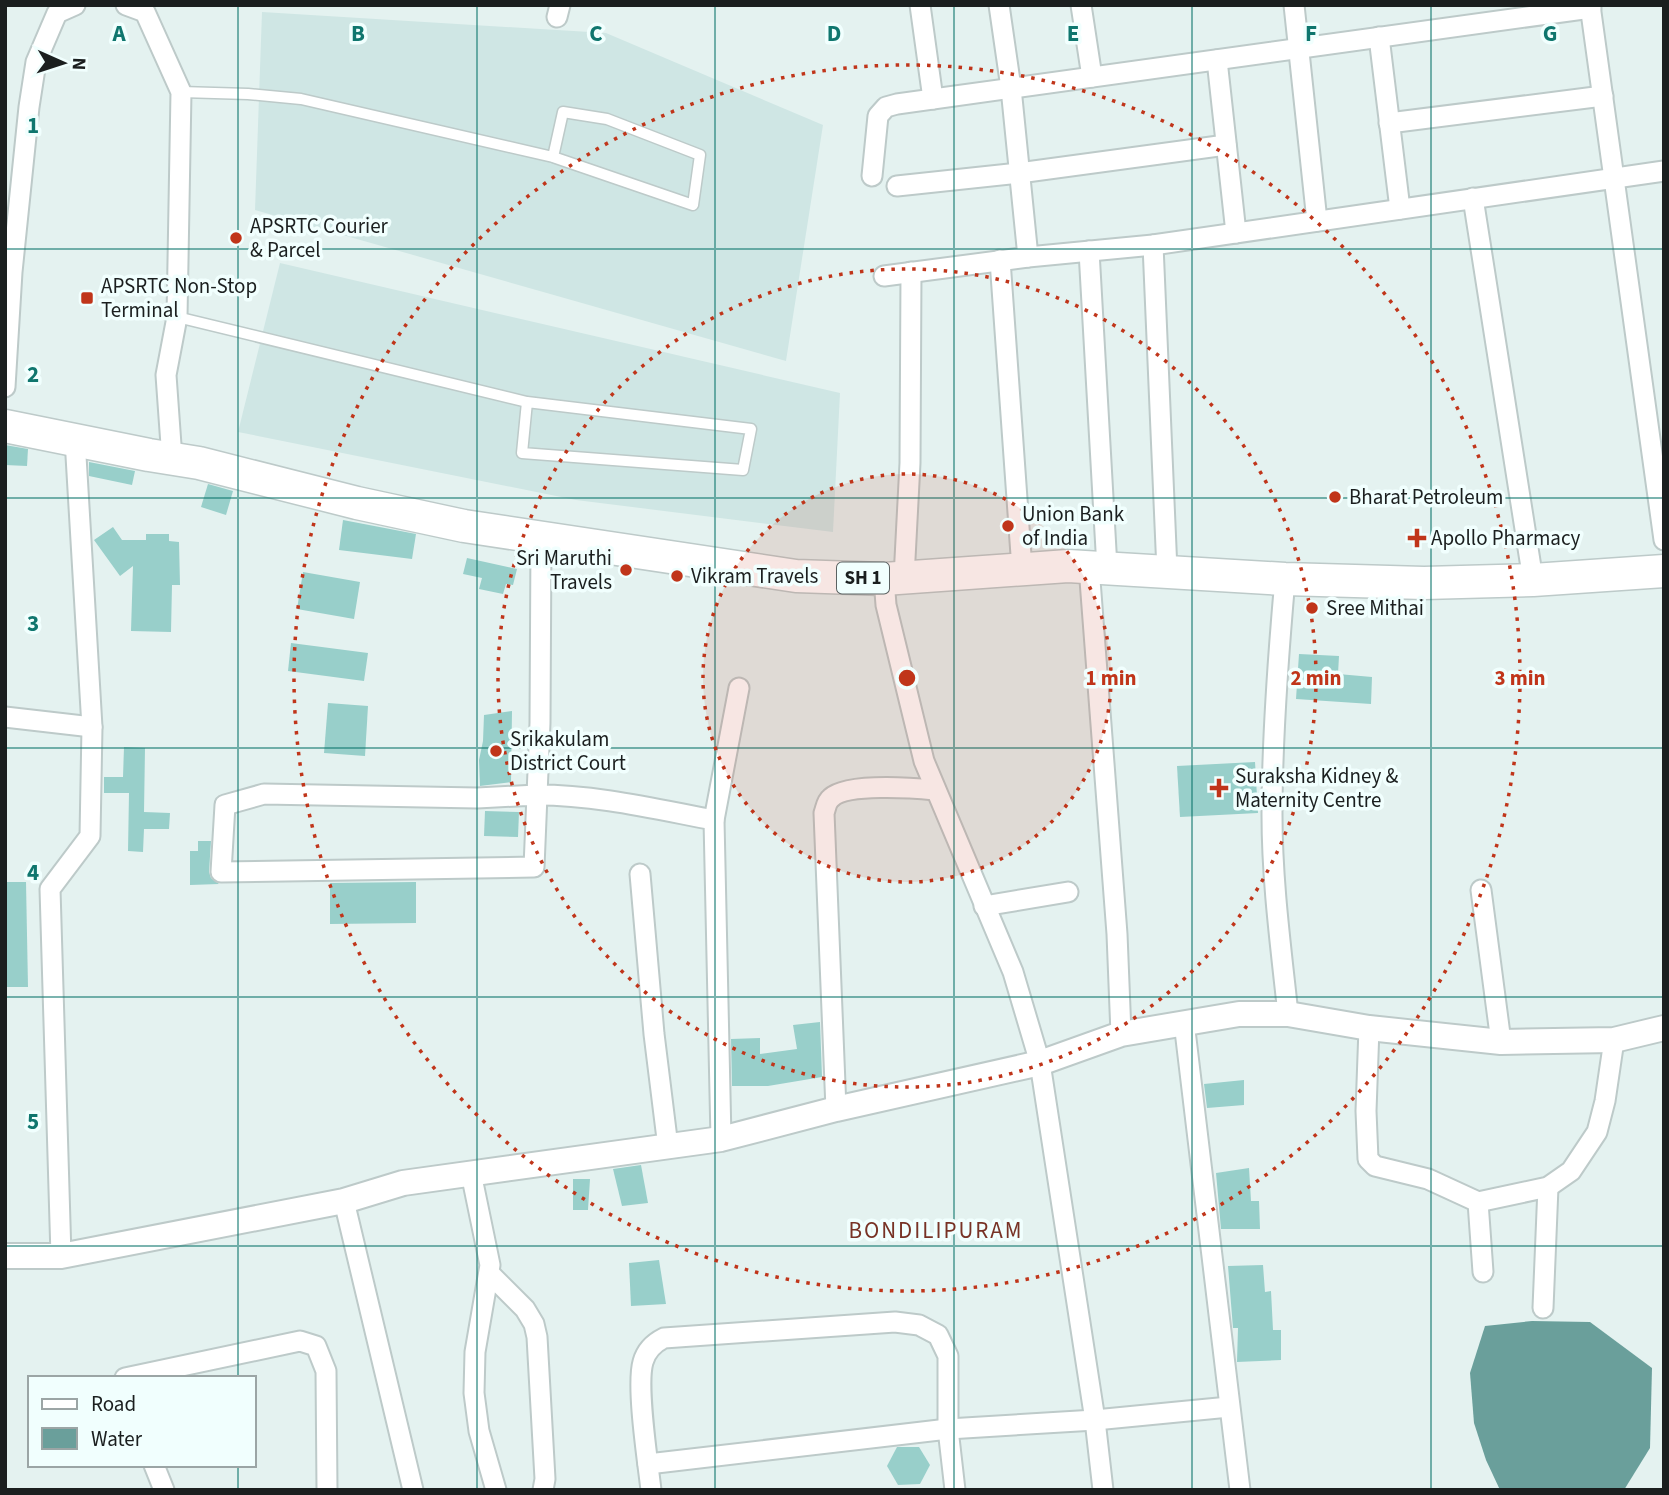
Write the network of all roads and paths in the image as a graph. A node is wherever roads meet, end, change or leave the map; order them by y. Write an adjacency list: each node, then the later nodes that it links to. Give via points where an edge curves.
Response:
1 (75, 5): 36 (street, via 57,13 36,62 12,272)
2 (126, 5): 14 (street, via 145,12)
3 (920, 5): 16 (street)
4 (999, 5): 13 (street)
5 (1081, 5): 12 (street)
6 (1294, 5): 10 (street)
7 (1591, 6): 8 (street); 15 (street)
8 (1496, 13): 9 (street)
9 (1378, 37): 10 (street); 17 (street)
10 (1300, 48): 11 (street); 27 (street)
11 (1217, 60): 12 (street); 18 (street)
12 (1092, 77): 13 (street)
13 (1011, 88): 16 (street); 21 (street)
14 (181, 92): 19 (lane, via 300,99); 35 (street)
15 (1602, 96): 17 (street); 23 (street)
16 (933, 99): 22 (street, via 881,110)
17 (1389, 123): 26 (street)
18 (1226, 145): 21 (street); 28 (street)
19 (554, 157): 19 (lane, via 604,174 693,205 700,155 607,120 563,112)
20 (1664, 171): 23 (street)
21 (1019, 173): 24 (street); 31 (street)
22 (872, 176)
23 (1614, 177): 25 (street); 42 (street)
24 (897, 186)
25 (1473, 198): 26 (street); 49 (street)
26 (1400, 209): 27 (street)
27 (1317, 221): 28 (street)
28 (1236, 233): 29 (street)
29 (1153, 245): 30 (street); 45 (street)
30 (1089, 251): 31 (street); 43 (street)
31 (1028, 257): 32 (street)
32 (1000, 260): 33 (street); 44 (street)
33 (911, 272): 34 (street); 47 (street, via 910,463)
34 (884, 276)
35 (177, 317): 37 (lane); 40 (street, via 166,375)
36 (5, 387)
37 (527, 402): 37 (lane, via 751,429 743,470 522,453)
38 (5, 426): 39 (main road, SH 1)
39 (75, 439): 40 (main road, SH 1); 52 (street)
40 (172, 459): 41 (main road, SH 1, via 464,526)
41 (541, 538): 47 (main road, SH 1, via 796,576); 54 (street)
42 (1664, 540)
43 (1098, 568): 44 (main road, SH 1); 45 (main road, SH 1); 64 (street)
44 (1022, 569): 47 (main road, SH 1)
45 (1167, 571): 48 (main road, SH 1)
46 (1664, 571): 49 (main road, SH 1)
47 (894, 578): 53 (street, via 886,605)
48 (1285, 579): 49 (main road, SH 1); 60 (street, via 1273,726 1272,818)
49 (1533, 580)
50 (739, 688): 55 (street)
51 (5, 717): 52 (street)
52 (92, 727): 76 (street, via 90,836 50,889)
53 (935, 790): 59 (street); 68 (street, via 841,792 827,803)
54 (537, 795): 54 (street, via 534,867 221,872 225,805 264,794 477,799); 55 (street, via 598,799)
55 (714, 820): 69 (street)
56 (640, 874): 70 (street)
57 (1480, 890): 66 (street)
58 (1068, 892): 59 (street)
59 (985, 906): 67 (street, via 1013,972)
60 (1288, 1014): 61 (street, via 1239,1014); 62 (street)
61 (1184, 1022): 64 (street); 81 (street)
62 (1369, 1028): 66 (street); 74 (street, via 1368,1159 1375,1166 1428,1179)
63 (1664, 1028): 65 (street)
64 (1121, 1034): 67 (street)
65 (1614, 1040): 66 (street); 72 (street, via 1597,1132 1571,1171)
66 (1501, 1042)
67 (1040, 1063): 68 (street); 82 (street)
68 (836, 1109): 69 (street)
69 (721, 1139): 70 (street)
70 (668, 1147): 71 (street)
71 (471, 1173): 73 (street, via 403,1183); 78 (street)
72 (1548, 1187): 74 (street); 79 (street)
73 (344, 1201): 76 (street); 88 (street)
74 (1478, 1202): 77 (street)
75 (5, 1256): 76 (street)
76 (61, 1256)
77 (1483, 1272)
78 (490, 1274): 89 (street, via 475,1352 474,1393 479,1431); 90 (street, via 534,1324)
79 (1543, 1308)
80 (134, 1376): 87 (street, via 300,1340 316,1346 327,1371)
81 (1229, 1407): 82 (street); 94 (street)
82 (1096, 1420): 83 (street); 93 (street)
83 (948, 1429): 84 (street); 84 (street, via 948,1356 938,1335 919,1325 895,1322 664,1338 646,1354 641,1376); 92 (street)
84 (648, 1464): 91 (street)
85 (155, 1467): 86 (street)
86 (164, 1490)
87 (327, 1490)
88 (413, 1490)
89 (496, 1490)
90 (543, 1490)
91 (651, 1490)
92 (955, 1490)
93 (1103, 1490)
94 (1240, 1490)

